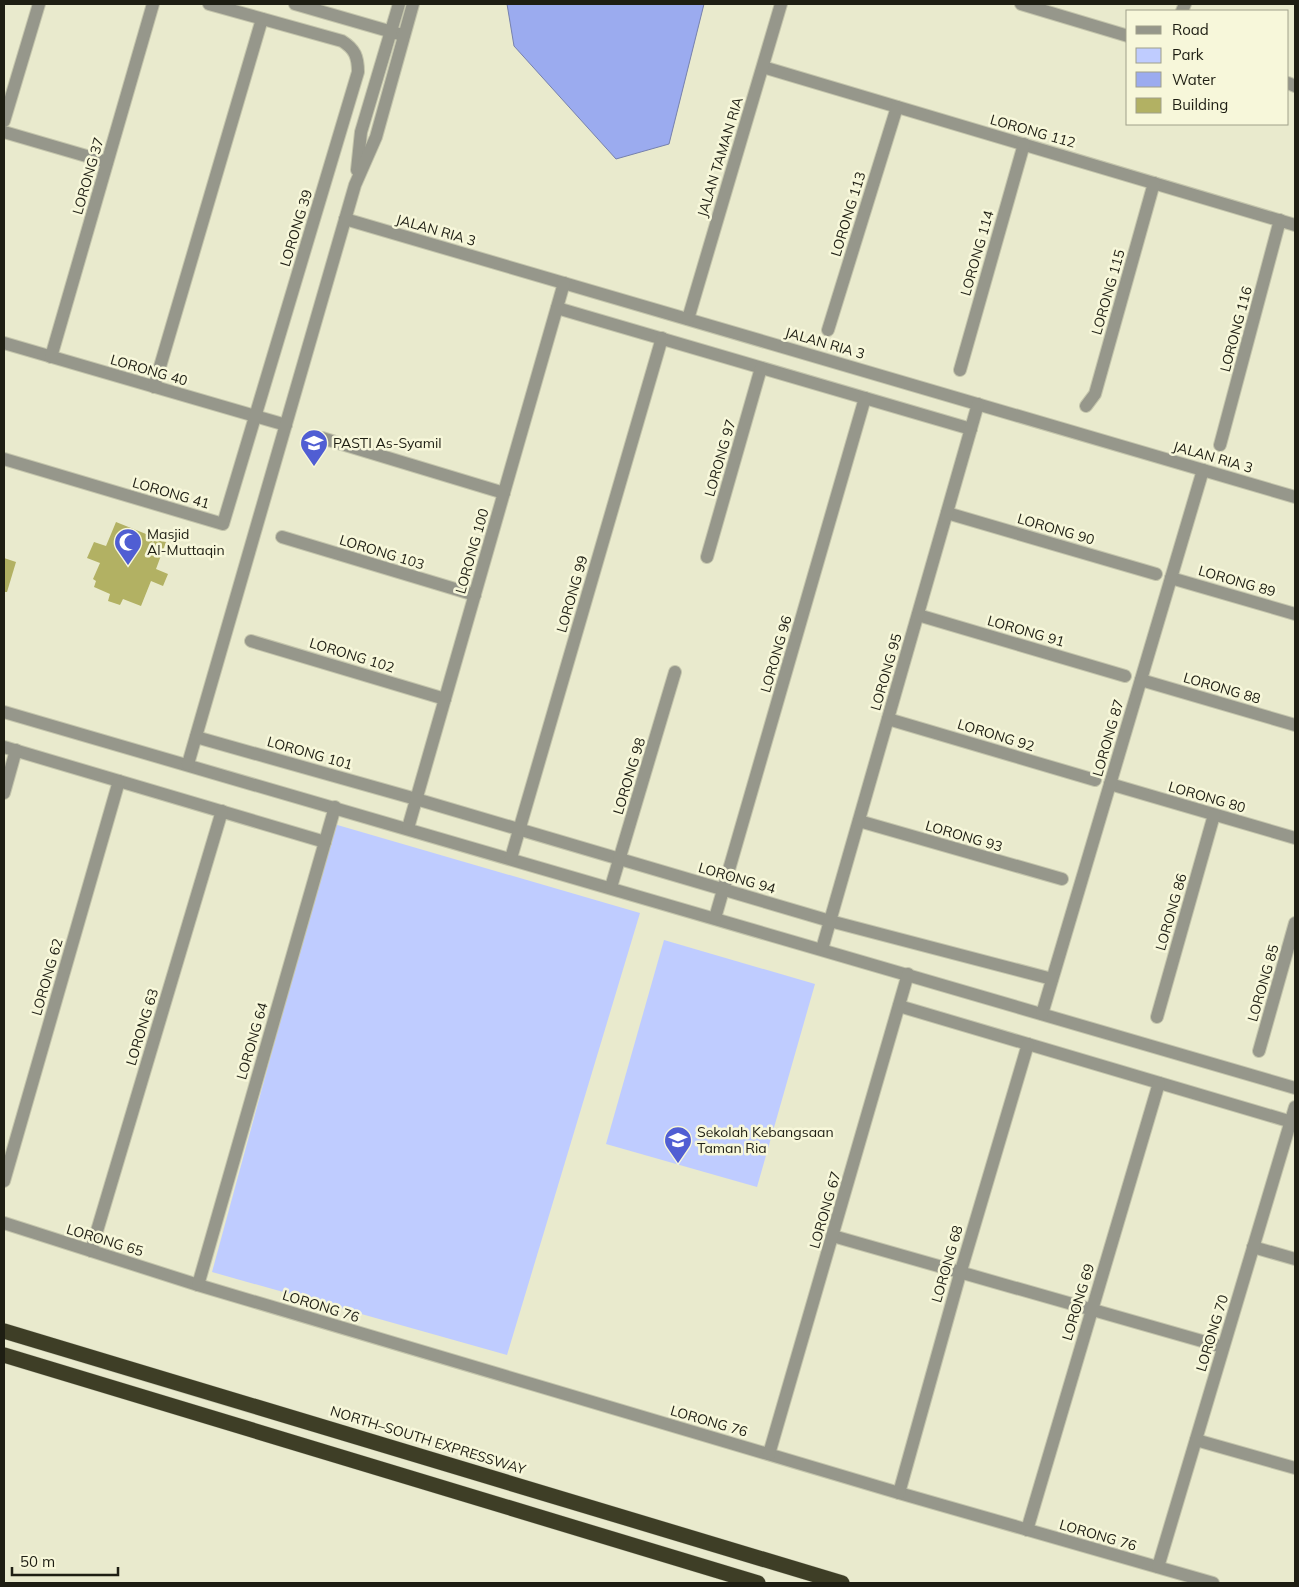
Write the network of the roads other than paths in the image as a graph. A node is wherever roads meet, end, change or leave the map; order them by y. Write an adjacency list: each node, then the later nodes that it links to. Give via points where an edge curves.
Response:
1 (39, 4): 16 (street)
2 (153, 4): 19 (street, LORONG 37)
3 (208, 4): 10 (street)
4 (295, 4): 11 (street)
5 (399, 4): 11 (street)
6 (414, 4): 13 (street)
7 (781, 4): 14 (street, JALAN TAMAN RIA)
8 (1021, 4): 9 (street)
9 (1050, 8): 12 (street)
10 (262, 19): 34 (street); 38 (street, LORONG 39, via 342,41 353,48 358,72)
11 (391, 32): 13 (street); 21 (street, via 362,132)
12 (1126, 35)
13 (405, 36): 21 (street, via 376,137)
14 (763, 67): 15 (street, LORONG 112); 27 (street, JALAN TAMAN RIA)
15 (897, 107): 18 (street, LORONG 112); 28 (street, LORONG 113)
16 (4, 121)
17 (4, 132): 19 (street)
18 (1024, 144): 20 (street, LORONG 112); 33 (street, LORONG 114)
19 (107, 162): 31 (street, LORONG 37)
20 (1154, 183): 23 (street, LORONG 112); 37 (street, LORONG 115, via 1095,394)
21 (355, 185): 22 (street)
22 (345, 219): 25 (street, JALAN RIA 3); 39 (street)
23 (1280, 220): 24 (street, LORONG 112); 42 (street, LORONG 116)
24 (1295, 225)
25 (564, 283): 26 (street, LORONG 100); 27 (street, JALAN RIA 3)
26 (557, 308): 29 (street); 45 (street, LORONG 100)
27 (688, 319): 36 (street, JALAN RIA 3)
28 (828, 330)
29 (662, 338): 32 (street); 76 (street, LORONG 99)
30 (4, 343): 31 (street, LORONG 40)
31 (51, 356): 34 (street, LORONG 40)
32 (761, 368): 35 (street); 49 (street, LORONG 97)
33 (960, 370)
34 (154, 386): 38 (street, LORONG 40)
35 (865, 398): 40 (street); 83 (street, LORONG 96)
36 (978, 404): 40 (street, LORONG 95); 44 (street, JALAN RIA 3)
37 (1086, 406)
38 (255, 416): 39 (street, LORONG 40); 43 (street, LORONG 41, via 223,524)
39 (286, 425): 63 (street)
40 (971, 429): 47 (street, LORONG 95)
41 (310, 439): 45 (street, via 322,438)
42 (1220, 445)
43 (4, 459)
44 (1203, 470): 46 (street, JALAN RIA 3); 51 (street, LORONG 87)
45 (504, 493): 52 (street, LORONG 100)
46 (1295, 497)
47 (947, 514): 50 (street, LORONG 90); 54 (street, LORONG 95)
48 (282, 537): 52 (street, LORONG 103)
49 (708, 556)
50 (1156, 574)
51 (1171, 578): 53 (street, LORONG 89); 58 (street, LORONG 87)
52 (475, 595): 59 (street, LORONG 100)
53 (1295, 614)
54 (918, 615): 57 (street, LORONG 91); 61 (street, LORONG 95)
55 (251, 641): 59 (street, LORONG 102)
56 (676, 672): 80 (street, LORONG 98)
57 (1126, 676)
58 (1141, 680): 62 (street, LORONG 88); 68 (street, LORONG 87)
59 (445, 699): 70 (street, LORONG 100)
60 (4, 712): 65 (street)
61 (888, 719): 66 (street, LORONG 92); 74 (street, LORONG 95)
62 (1295, 725)
63 (196, 737): 65 (street); 70 (street, LORONG 101)
64 (10, 748): 67 (street); 69 (street)
65 (188, 764): 71 (street)
66 (1095, 780)
67 (119, 781): 72 (street); 99 (street, LORONG 62)
68 (1110, 784): 73 (street, LORONG 80); 89 (street, LORONG 87)
69 (4, 792)
70 (416, 799): 75 (street, LORONG 100); 76 (street, LORONG 94)
71 (335, 807): 75 (street); 78 (street, LORONG 64)
72 (222, 811): 78 (street); 103 (street, LORONG 63)
73 (1214, 815): 77 (street, LORONG 80); 92 (street, LORONG 86)
74 (859, 821): 81 (street, LORONG 93); 85 (street, LORONG 95)
75 (408, 828): 79 (street)
76 (520, 829): 79 (street, LORONG 99); 80 (street, LORONG 94)
77 (1295, 838)
78 (324, 842): 106 (street, LORONG 64)
79 (511, 858): 82 (street)
80 (620, 859): 82 (street, LORONG 98); 83 (street, LORONG 94)
81 (1062, 879)
82 (611, 888): 84 (street)
83 (723, 890): 84 (street, LORONG 96); 85 (street, LORONG 94)
84 (715, 918): 87 (street)
85 (830, 921): 87 (street, LORONG 95); 89 (street, LORONG 94)
86 (1295, 923): 94 (street, LORONG 85)
87 (822, 949): 88 (street)
88 (908, 974): 90 (street, LORONG 67); 91 (street)
89 (1052, 979): 91 (street, LORONG 87)
90 (899, 1006): 93 (street); 101 (street, LORONG 67)
91 (1042, 1014): 96 (street)
92 (1157, 1017)
93 (1028, 1044): 95 (street); 105 (street, LORONG 68)
94 (1259, 1051)
95 (1159, 1083): 98 (street); 107 (street, LORONG 69)
96 (1295, 1088)
97 (1295, 1107): 98 (street, LORONG 70)
98 (1293, 1122): 102 (street, LORONG 70)
99 (4, 1181)
100 (4, 1223): 103 (street, LORONG 65)
101 (833, 1236): 105 (street); 112 (street, LORONG 67)
102 (1253, 1247): 104 (street); 109 (street, LORONG 70)
103 (91, 1251): 106 (street, LORONG 65)
104 (1295, 1259)
105 (960, 1274): 107 (street); 114 (street, LORONG 68)
106 (198, 1285): 112 (street, LORONG 76)
107 (1091, 1311): 109 (street); 115 (street, LORONG 69)
108 (4, 1330): 118 (highway, NORTH–SOUTH EXPRESSWAY)
109 (1224, 1347): 111 (street, LORONG 70)
110 (4, 1355): 117 (highway)
111 (1196, 1440): 113 (street); 116 (street, LORONG 70)
112 (769, 1454): 114 (street, LORONG 76)
113 (1295, 1468)
114 (899, 1493): 115 (street, LORONG 76)
115 (1027, 1530): 116 (street, LORONG 76)
116 (1158, 1567): 119 (street, LORONG 76)
117 (758, 1583)
118 (842, 1583)
119 (1213, 1583)

